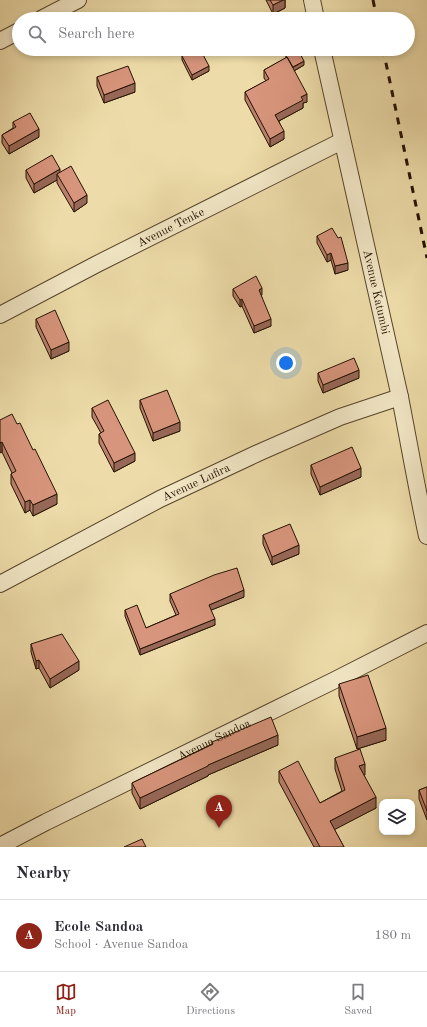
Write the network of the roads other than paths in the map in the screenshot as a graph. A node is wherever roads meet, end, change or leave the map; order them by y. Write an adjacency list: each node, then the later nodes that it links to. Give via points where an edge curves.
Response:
1 (78, 0): 3 (street)
2 (312, 0): 4 (street)
3 (55, 12)
4 (315, 12)
5 (12, 35): 6 (street)
6 (0, 41)
7 (324, 56): 8 (street, Avenue Katumbi)
8 (342, 141): 9 (street, Avenue Tenke); 10 (street, Avenue Katumbi)
9 (0, 315)
10 (400, 397): 11 (street, Avenue Katumbi); 12 (street, Avenue Lufira, via 340,417 258,453 160,499)
11 (427, 536)
12 (0, 584)
13 (427, 633): 14 (street, Avenue Sandoa)
14 (0, 846)

